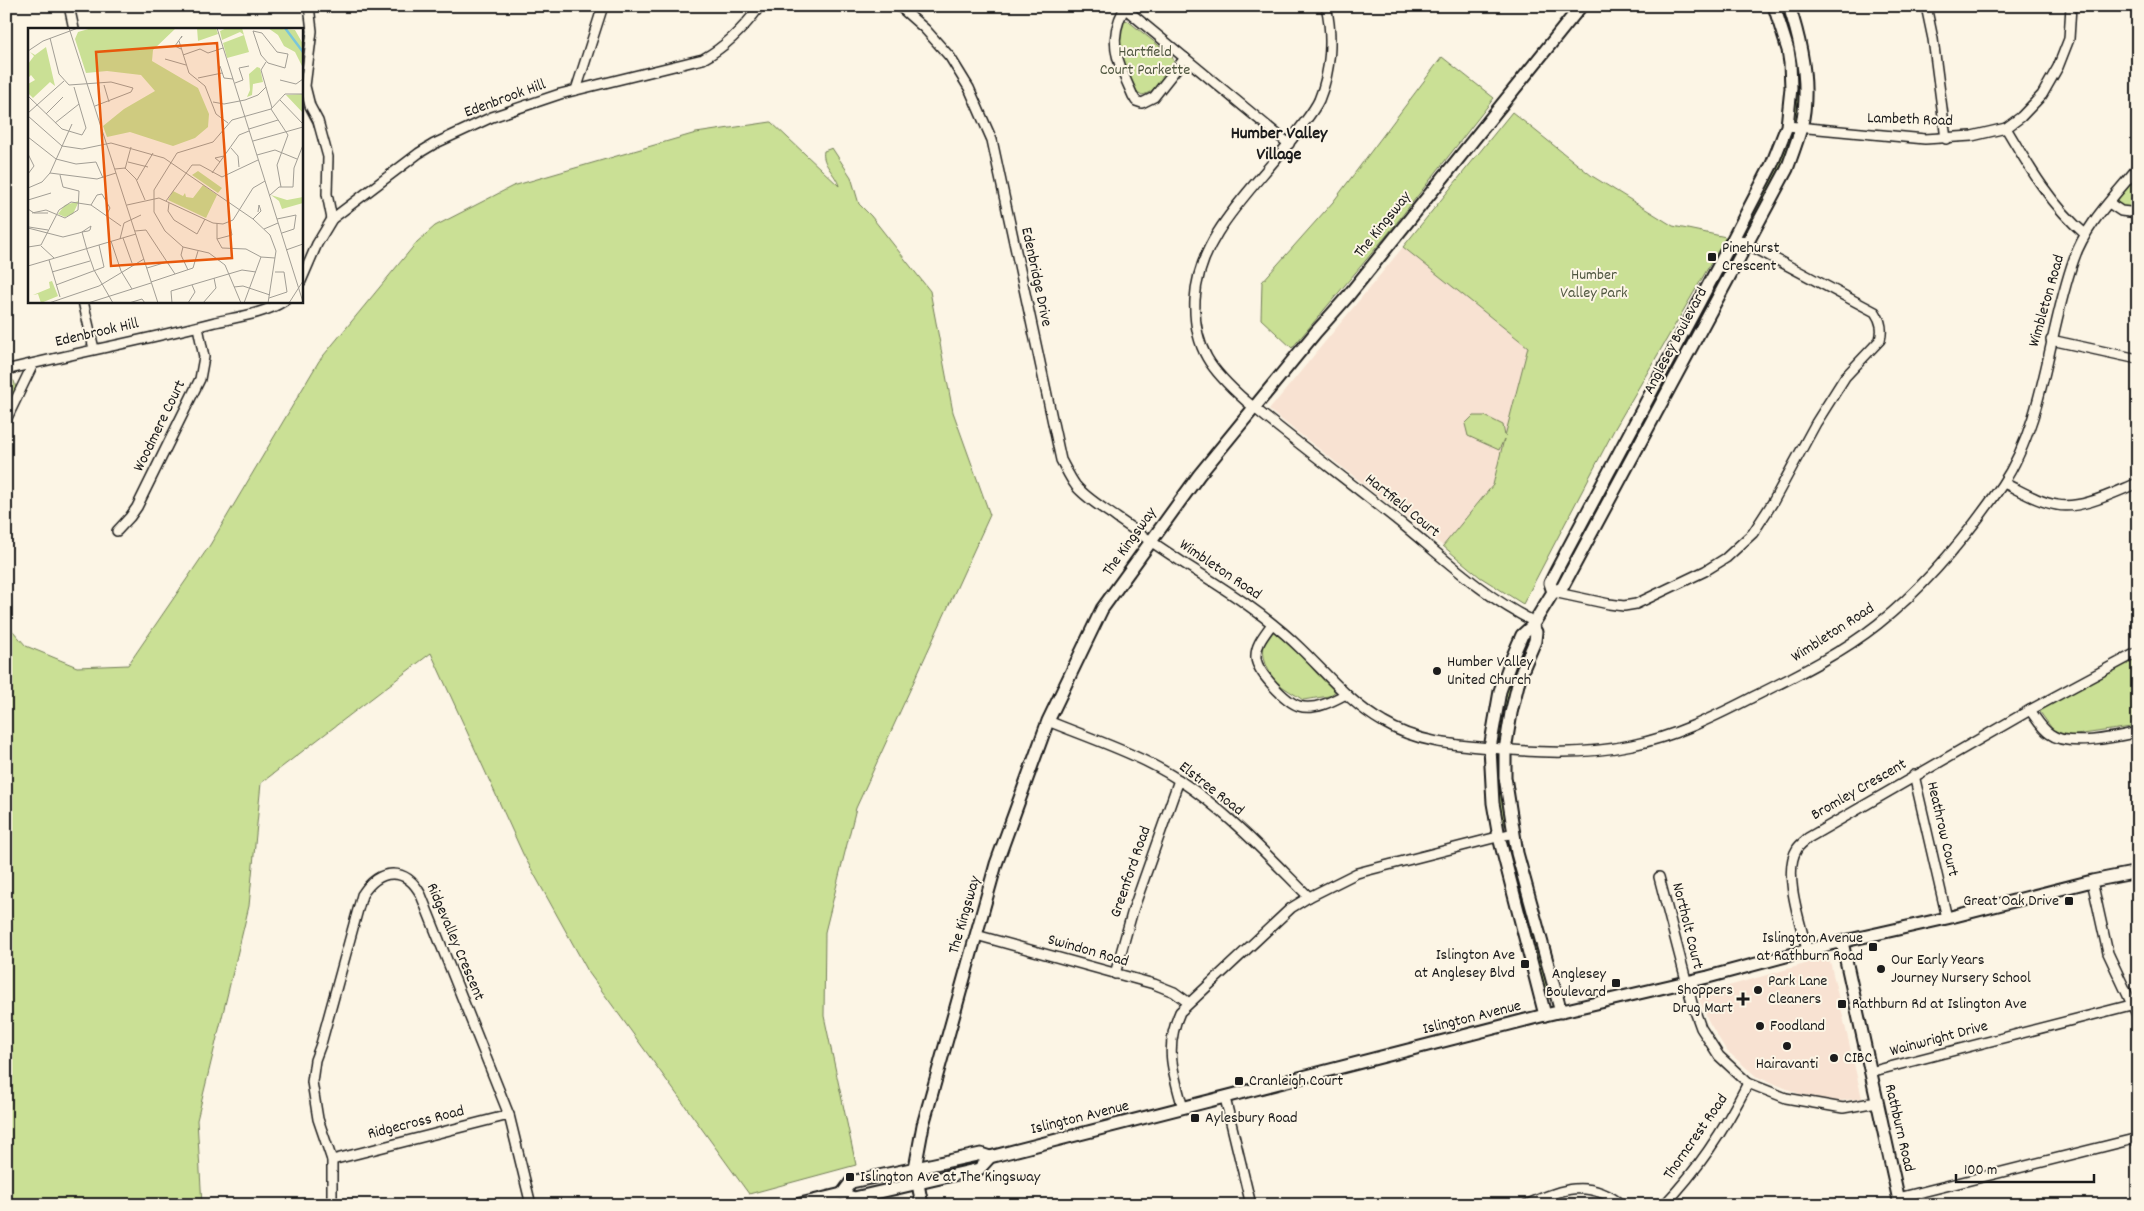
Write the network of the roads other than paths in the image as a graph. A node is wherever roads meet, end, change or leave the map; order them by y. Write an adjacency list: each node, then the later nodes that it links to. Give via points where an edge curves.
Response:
1 (68, 6): 13 (street)
2 (310, 6): 16 (street, via 312,31)
3 (602, 6): 15 (street)
4 (760, 6): 15 (street, Edenbrook Hill, via 737,35 703,59)
5 (899, 6): 43 (street, Edenbridge Drive, via 950,57 969,88 992,140 1054,427 1069,476 1091,500)
6 (1326, 6): 21 (street, Hartfield Court, via 1330,44 1325,81 1319,100)
7 (1581, 6): 38 (street, The Kingsway)
8 (1789, 6): 18 (street, Anglesey Boulevard, via 1804,68)
9 (1926, 6): 20 (street)
10 (2070, 6): 19 (street, Lambeth Road, via 2069,39 2058,67 2042,95)
11 (1775, 7): 17 (street, Anglesey Boulevard, via 1790,63)
12 (1123, 8): 14 (street); 14 (street, via 1115,30 1115,50 1136,101 1142,103 1154,97)
13 (74, 28)
14 (1185, 58): 21 (street)
15 (576, 90): 25 (street, Edenbrook Hill, via 492,117 434,144)
16 (305, 107): 25 (street, via 318,121 328,157 327,194)
17 (1787, 126): 18 (street, Lambeth Road); 27 (street, Anglesey Boulevard, via 1772,164)
18 (1801, 127): 20 (street, Lambeth Road); 28 (street, Anglesey Boulevard, via 1787,169)
19 (2006, 128): 20 (street, Lambeth Road); 26 (street, via 2037,181 2070,222)
20 (1946, 139)
21 (1289, 144): 38 (street, Hartfield Court, via 1220,229 1203,260 1195,290 1194,312 1203,351 1222,380)
22 (2138, 168): 23 (street, Wimbleton Road)
23 (2109, 203): 24 (street, via 2121,211); 26 (street, Wimbleton Road)
24 (2138, 213)
25 (332, 219): 29 (street, Edenbrook Hill)
26 (2085, 234): 33 (street, Wimbleton Road, via 2074,258)
27 (1734, 237): 28 (street); 44 (street, Anglesey Boulevard, via 1554,573 1550,583)
28 (1746, 244): 44 (street, Anglesey Boulevard, via 1562,588); 44 (street, via 1871,309 1880,320 1880,340 1845,377 1753,533 1726,558 1636,604 1609,604)
29 (302, 279)
30 (83, 302): 34 (street)
31 (282, 302): 32 (street, Edenbrook Hill)
32 (198, 327): 34 (street, Edenbrook Hill); 42 (street, Woodmere Court, via 204,357 200,379 137,507)
33 (2051, 340): 35 (street); 40 (street, Wimbleton Road, via 2031,426)
34 (94, 349): 36 (street, Edenbrook Hill)
35 (2138, 359)
36 (33, 364): 37 (street, Edenbrook Hill); 39 (street)
37 (6, 370)
38 (1255, 408): 43 (street, The Kingsway); 46 (street, Hartfield Court, via 1474,584)
39 (6, 420)
40 (2004, 483): 41 (street, via 2058,506 2078,505); 53 (street, Wimbleton Road, via 1955,547 1918,588 1877,624 1833,655 1788,680 1704,722 1637,744 1560,754)
41 (2138, 483)
42 (117, 531)
43 (1151, 542): 45 (street, Wimbleton Road); 50 (street, The Kingsway, via 1102,609)
44 (1553, 592): 46 (street, Anglesey Boulevard)
45 (1272, 624): 48 (street, Wimbleton Road, via 1297,644); 48 (street, via 1260,643 1256,658 1259,668 1286,698 1298,706 1307,707 1333,701)
46 (1534, 624): 52 (street, Anglesey Boulevard, via 1522,635 1500,691); 53 (street, Anglesey Boulevard, via 1535,641 1514,696)
47 (2138, 652): 49 (street, Bromley Crescent)
48 (1346, 694): 52 (street, Wimbleton Road, via 1382,722 1412,736 1431,742)
49 (2030, 710): 51 (street, via 2050,735 2064,741); 54 (street, Bromley Crescent)
50 (1048, 721): 55 (street, Elstree Road, via 1142,759); 63 (street, The Kingsway, via 996,864)
51 (2138, 732)
52 (1490, 748): 53 (street, Wimbleton Road); 57 (street, Anglesey Boulevard, via 1493,803)
53 (1505, 750): 56 (street, Anglesey Boulevard, via 1505,777)
54 (1914, 776): 62 (street, Heathrow Court); 65 (street, Bromley Crescent, via 1825,826 1797,850 1790,876)
55 (1179, 780): 61 (street, Elstree Road, via 1254,843); 66 (street, Greenford Road, via 1133,910)
56 (1513, 833): 57 (street); 70 (street, Anglesey Boulevard)
57 (1499, 837): 61 (street, via 1356,873); 71 (street, Anglesey Boulevard)
58 (2138, 872): 60 (street, Islington Avenue)
59 (1659, 877): 67 (street, Northolt Court)
60 (2092, 881): 62 (street, Islington Avenue); 69 (street, via 2108,952)
61 (1309, 897): 68 (street, via 1291,908)
62 (1947, 918): 64 (street, Islington Avenue)
63 (976, 935): 66 (street, Swindon Road); 82 (street, The Kingsway, via 928,1106)
64 (1842, 942): 65 (street, Islington Avenue); 73 (street, Rathburn Road)
65 (1807, 950): 67 (street, Islington Avenue)
66 (1115, 974): 68 (street, Swindon Road, via 1174,992)
67 (1686, 983): 70 (street, Islington Avenue); 74 (street, Thorncrest Road, via 1706,1037 1719,1056)
68 (1190, 1003): 77 (street, via 1180,1012 1170,1048 1173,1074)
69 (2131, 1005): 72 (street); 73 (street, Wainwright Drive)
70 (1560, 1012): 71 (street, Islington Avenue)
71 (1545, 1015): 75 (street, Islington Avenue)
72 (2138, 1017)
73 (1870, 1072): 76 (street, Rathburn Road)
74 (1748, 1083): 76 (street, Thorncrest Road, via 1786,1098 1829,1107 1851,1108); 93 (street, Thorncrest Road, via 1734,1112 1692,1173)
75 (1225, 1098): 77 (street, Islington Avenue); 90 (street)
76 (1877, 1102): 85 (street, Rathburn Road)
77 (1183, 1108): 80 (street, Islington Avenue)
78 (509, 1115): 81 (street, Ridgecross Road); 81 (street, Ridgevalley Crescent, via 415,884 404,876 382,875 362,895 315,1060 312,1082 318,1119); 87 (street, Ridgevalley Crescent)
79 (2138, 1138): 85 (street)
80 (990, 1157): 82 (street, Islington Avenue, via 981,1154); 83 (street, Islington Avenue, via 979,1169)
81 (332, 1160): 86 (street, Ridgevalley Crescent)
82 (915, 1168): 83 (street, The Kingsway); 84 (street, Islington Avenue, via 851,1182)
83 (917, 1183): 84 (street, Islington Avenue, via 854,1198); 89 (street, The Kingsway)
84 (842, 1194): 88 (street, Islington Avenue)
85 (1899, 1202)
86 (332, 1205)
87 (531, 1205)
88 (796, 1205)
89 (922, 1205)
90 (1251, 1205)
91 (1526, 1205): 92 (street, via 1554,1192 1582,1188)
92 (1622, 1205)
93 (1664, 1205)

